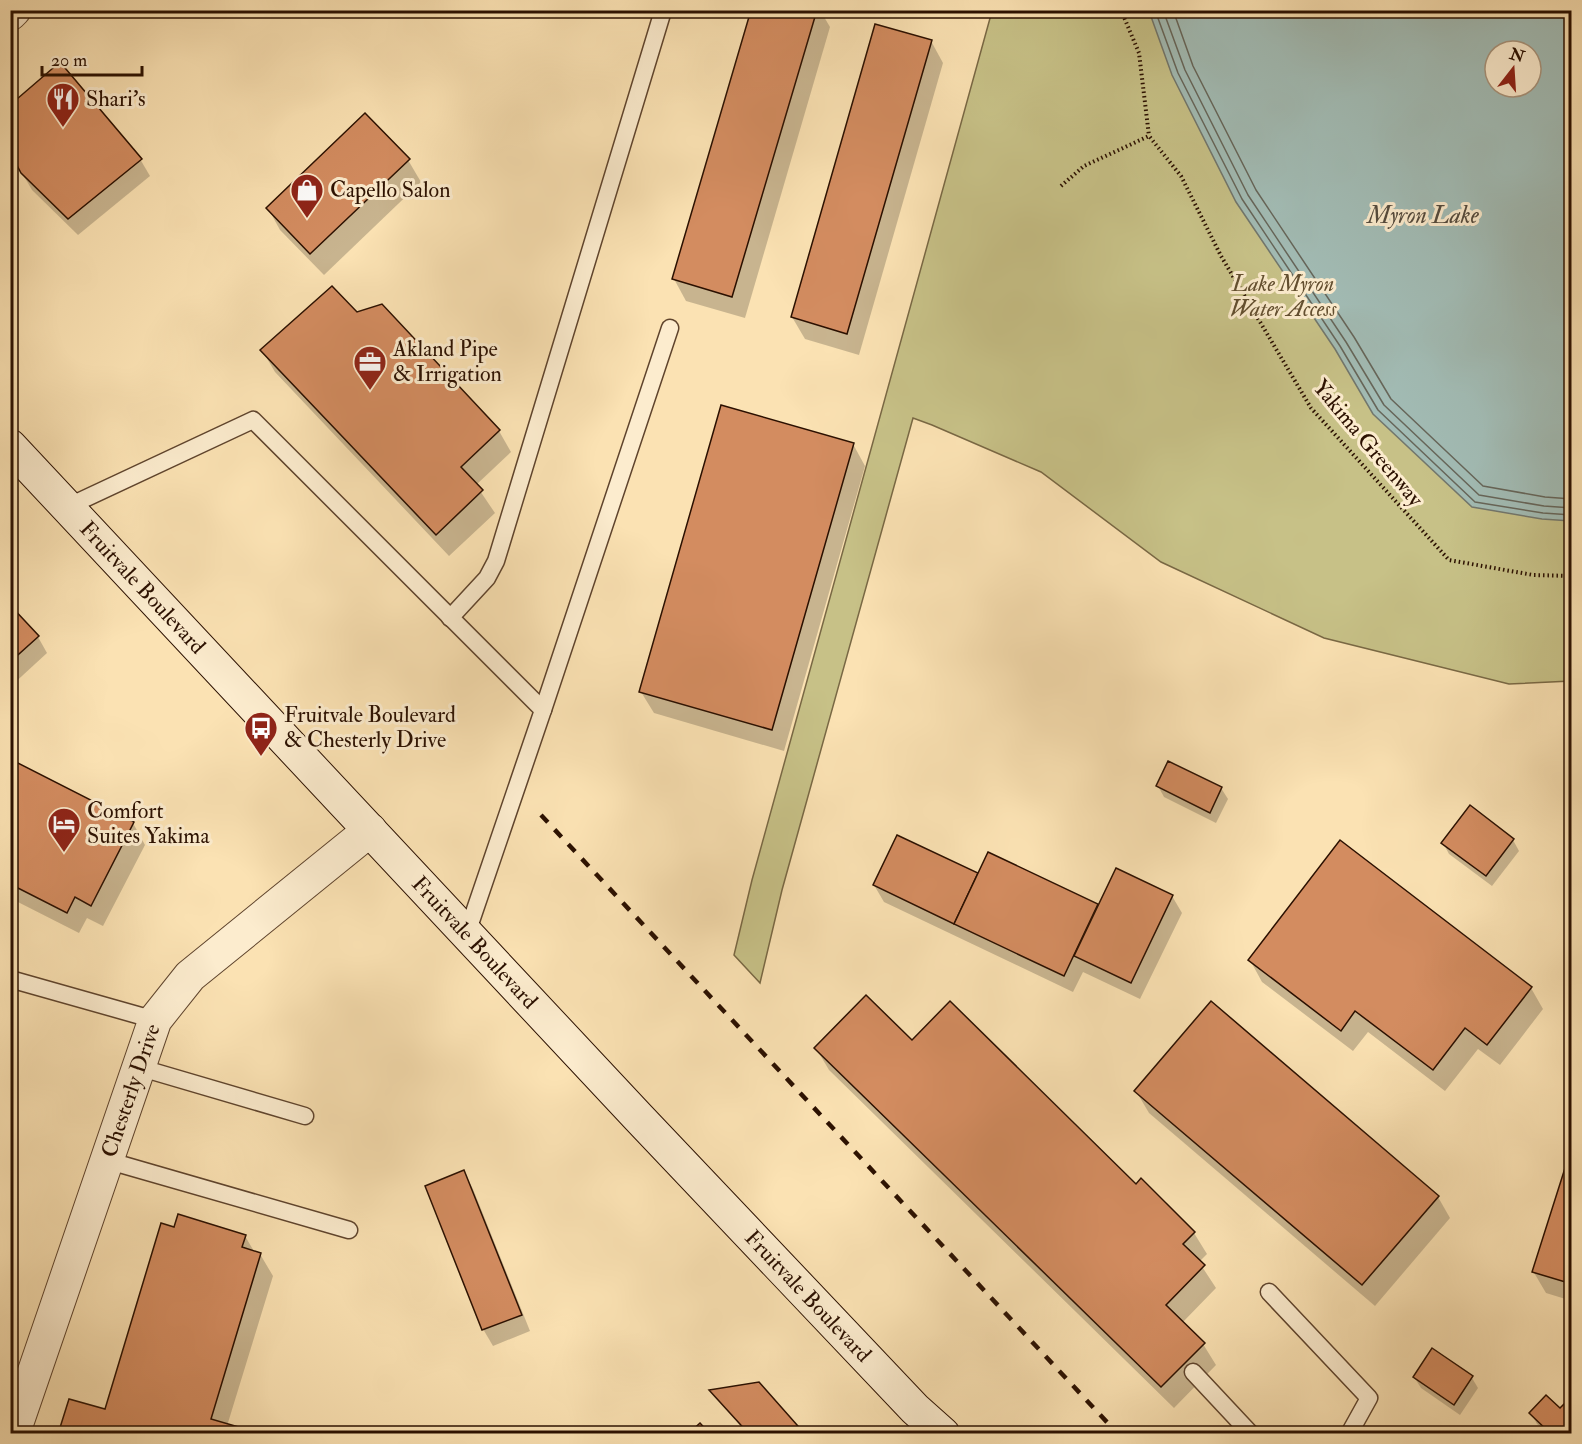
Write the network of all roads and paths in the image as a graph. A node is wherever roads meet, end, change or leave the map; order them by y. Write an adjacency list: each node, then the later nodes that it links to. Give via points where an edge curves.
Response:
1 (14, 10): 3 (main road)
2 (1121, 10): 5 (path, via 1139,53)
3 (10, 14)
4 (662, 14): 11 (lane, via 496,561 487,578)
5 (1149, 136): 6 (path, via 1084,166); 10 (path, Yakima Greenway, via 1181,176 1221,256 1311,408 1449,561 1533,575)
6 (1060, 186)
7 (670, 328): 12 (lane)
8 (10, 446): 9 (main road, Fruitvale Boulevard)
9 (67, 507): 11 (lane, via 253,420); 13 (main road, Fruitvale Boulevard)
10 (1572, 576)
11 (450, 618): 12 (lane)
12 (543, 710): 14 (lane)
13 (370, 830): 14 (main road, Fruitvale Boulevard); 16 (main road, Chesterly Drive, via 190,976)
14 (467, 933): 24 (main road, Fruitvale Boulevard, via 915,1409)
15 (10, 979): 16 (lane)
16 (155, 1020): 17 (main road, Chesterly Drive)
17 (138, 1067): 18 (lane); 19 (main road, Chesterly Drive)
18 (305, 1116)
19 (106, 1160): 20 (lane); 23 (main road, Chesterly Drive)
20 (348, 1230)
21 (1269, 1292): 26 (lane, via 1369,1398)
22 (1193, 1372): 25 (lane)
23 (13, 1434)
24 (943, 1434)
25 (1251, 1434)
26 (1349, 1434)

